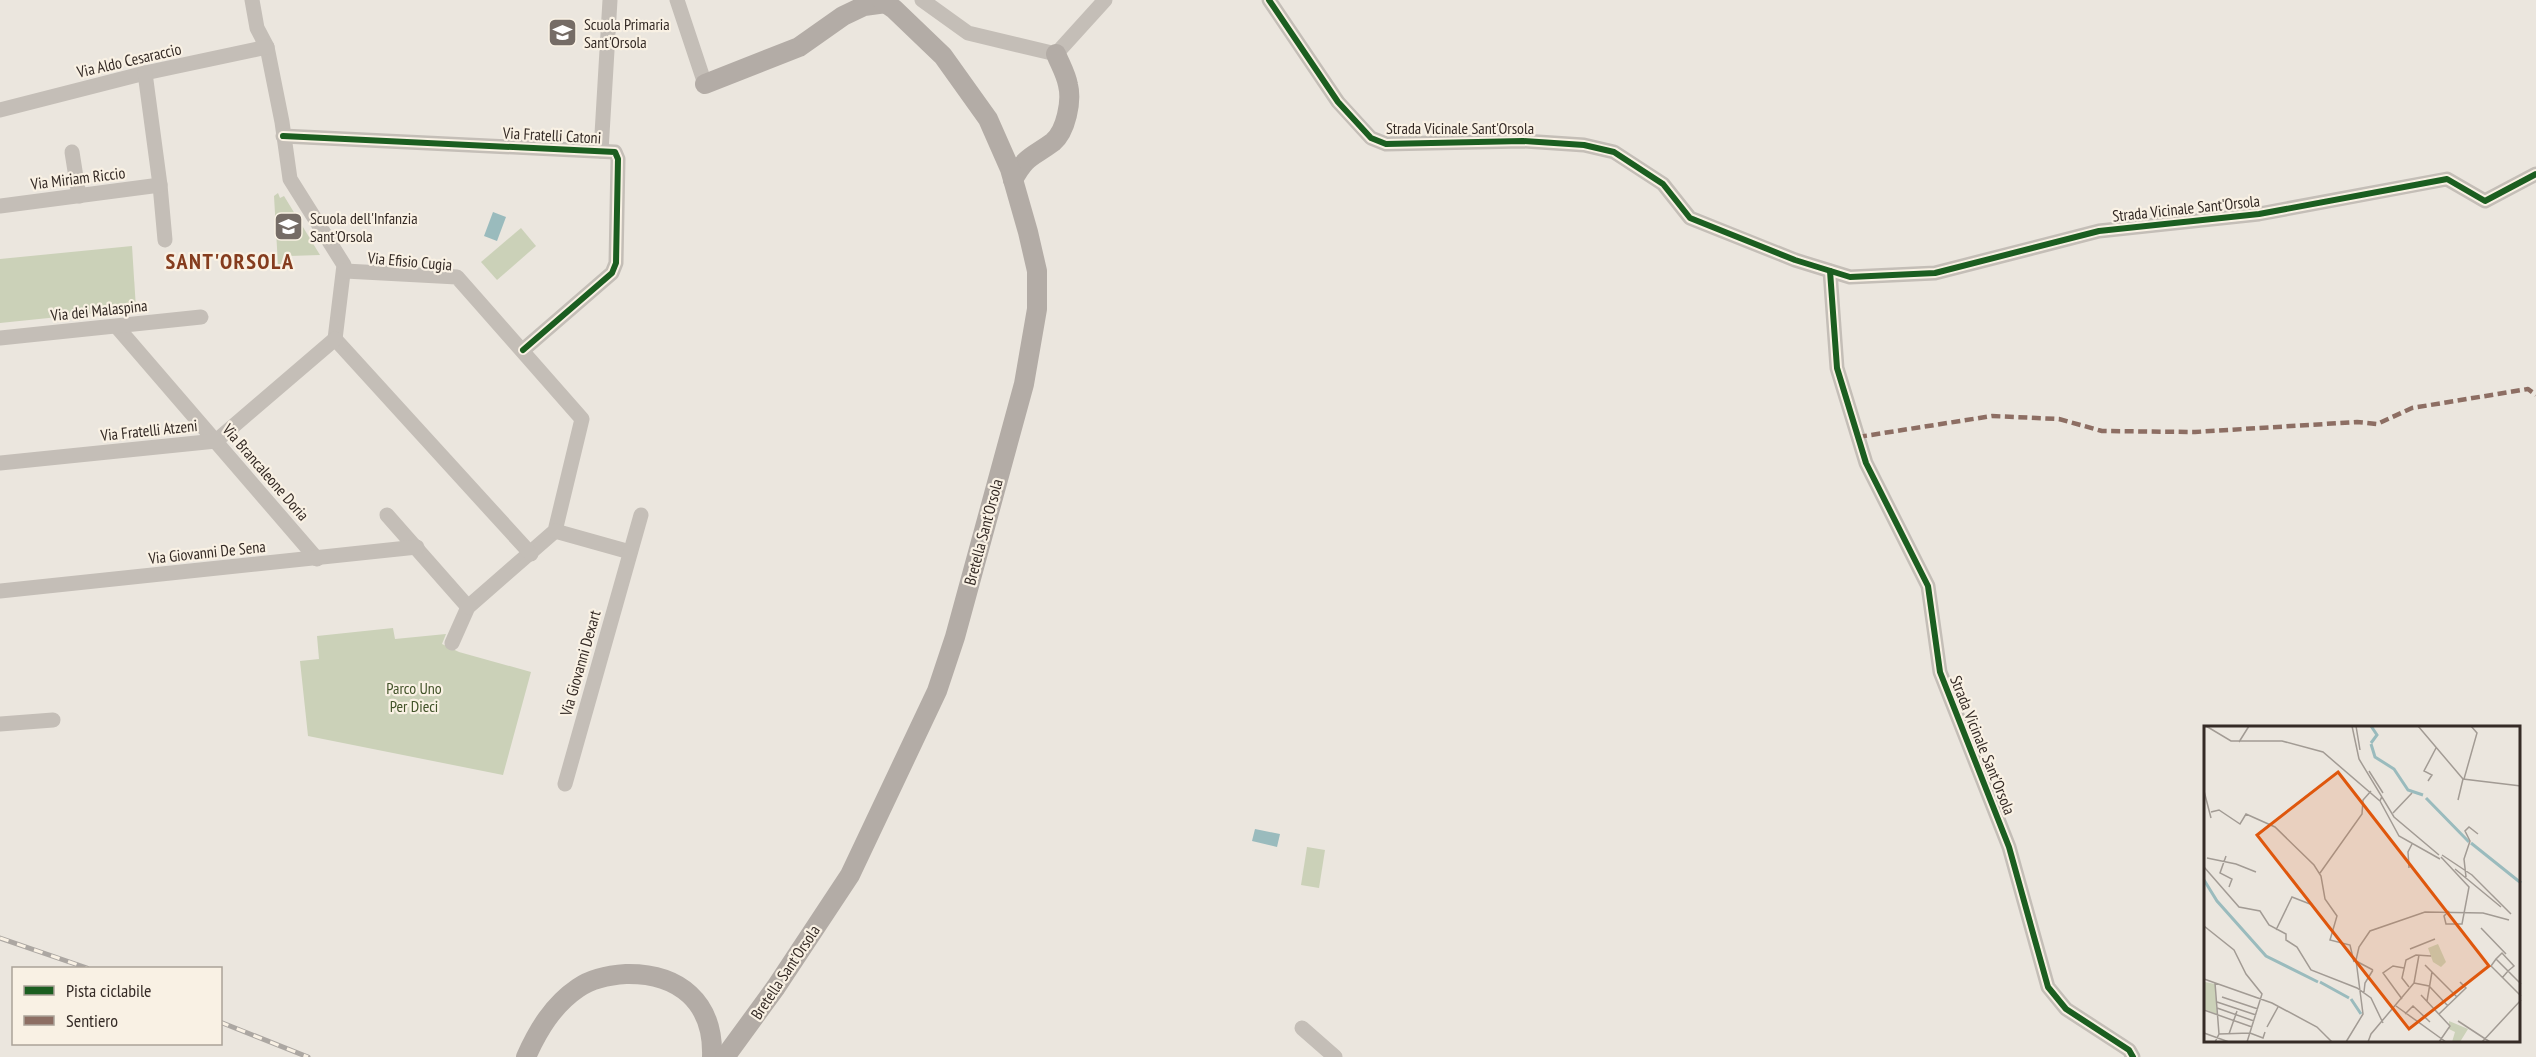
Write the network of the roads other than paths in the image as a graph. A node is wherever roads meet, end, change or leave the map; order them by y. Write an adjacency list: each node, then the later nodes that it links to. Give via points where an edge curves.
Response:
1 (252, 0): 9 (street, via 257,28)
2 (610, 0): 17 (street)
3 (677, 0): 12 (street)
4 (922, 0): 10 (street, via 968,33)
5 (1105, 0): 10 (street)
6 (1269, 0): 25 (street, Strada Vicinale Sant'Orsola, via 1338,102 1371,138 1386,144 1523,141 1584,145 1614,152 1663,184 1690,218)
7 (883, 2): 8 (main road); 15 (main road, Bretella Sant'Orsola, via 943,56 988,119)
8 (845, 8): 12 (main road, via 799,47)
9 (267, 47): 11 (street, Via Aldo Cesaraccio); 14 (street)
10 (1056, 54): 16 (main road, via 1069,87 1068,106 1058,137)
11 (145, 73): 13 (street, Via Aldo Cesaraccio); 21 (street)
12 (705, 84)
13 (0, 110)
14 (284, 136): 17 (street, Via Fratelli Catoni); 26 (street, via 290,179)
15 (1000, 148): 16 (main road, via 1015,153); 20 (main road, Bretella Sant'Orsola)
16 (1040, 150): 20 (main road, via 1021,164)
17 (601, 151): 31 (street, Via Fratelli Catoni, via 618,155 616,263 603,283)
18 (72, 152): 22 (street)
19 (2536, 174): 25 (street, Strada Vicinale Sant'Orsola, via 2485,201 2447,179 2259,214 2099,231 1935,273 1850,277)
20 (1013, 180): 48 (main road, Bretella Sant'Orsola, via 1037,271 1037,309 1024,384 955,637 937,691 850,875 776,987)
21 (160, 185): 22 (street, Via Miriam Riccio); 24 (street)
22 (79, 196): 23 (street, Via Miriam Riccio)
23 (0, 206)
24 (165, 240)
25 (1830, 271): 51 (street, Strada Vicinale Sant'Orsola, via 1838,368 1866,463 1928,586 1940,672 2009,847 2048,987 2066,1009 2129,1050)
26 (345, 272): 30 (street); 31 (street, Via Efisio Cugia, via 457,277)
27 (201, 317): 28 (street, Via dei Malaspina)
28 (117, 327): 29 (street, Via dei Malaspina); 32 (street, Via Brancaleone Doria)
29 (0, 338)
30 (335, 339): 32 (street, Via Fratelli Atzeni); 39 (street)
31 (523, 350): 36 (street, Via Efisio Cugia, via 582,419)
32 (216, 441): 33 (street, Via Fratelli Atzeni); 40 (street, Via Brancaleone Doria)
33 (0, 463)
34 (387, 515): 37 (street)
35 (641, 515): 38 (street, Via Giovanni Dexart)
36 (555, 531): 38 (street); 39 (street)
37 (417, 547): 40 (street, Via Giovanni De Sena); 42 (street)
38 (630, 552): 46 (street, Via Giovanni Dexart)
39 (531, 554): 42 (street)
40 (317, 559): 41 (street, Via Giovanni De Sena)
41 (0, 591)
42 (468, 607): 43 (street)
43 (452, 643)
44 (52, 720): 45 (street)
45 (0, 724)
46 (565, 784)
47 (1302, 1028): 50 (street)
48 (724, 1056): 49 (main road, via 711,1040 707,1022 686,990 658,976 638,974 599,978 579,987 545,1020)
49 (526, 1057)
50 (1335, 1057)
51 (2133, 1057)

